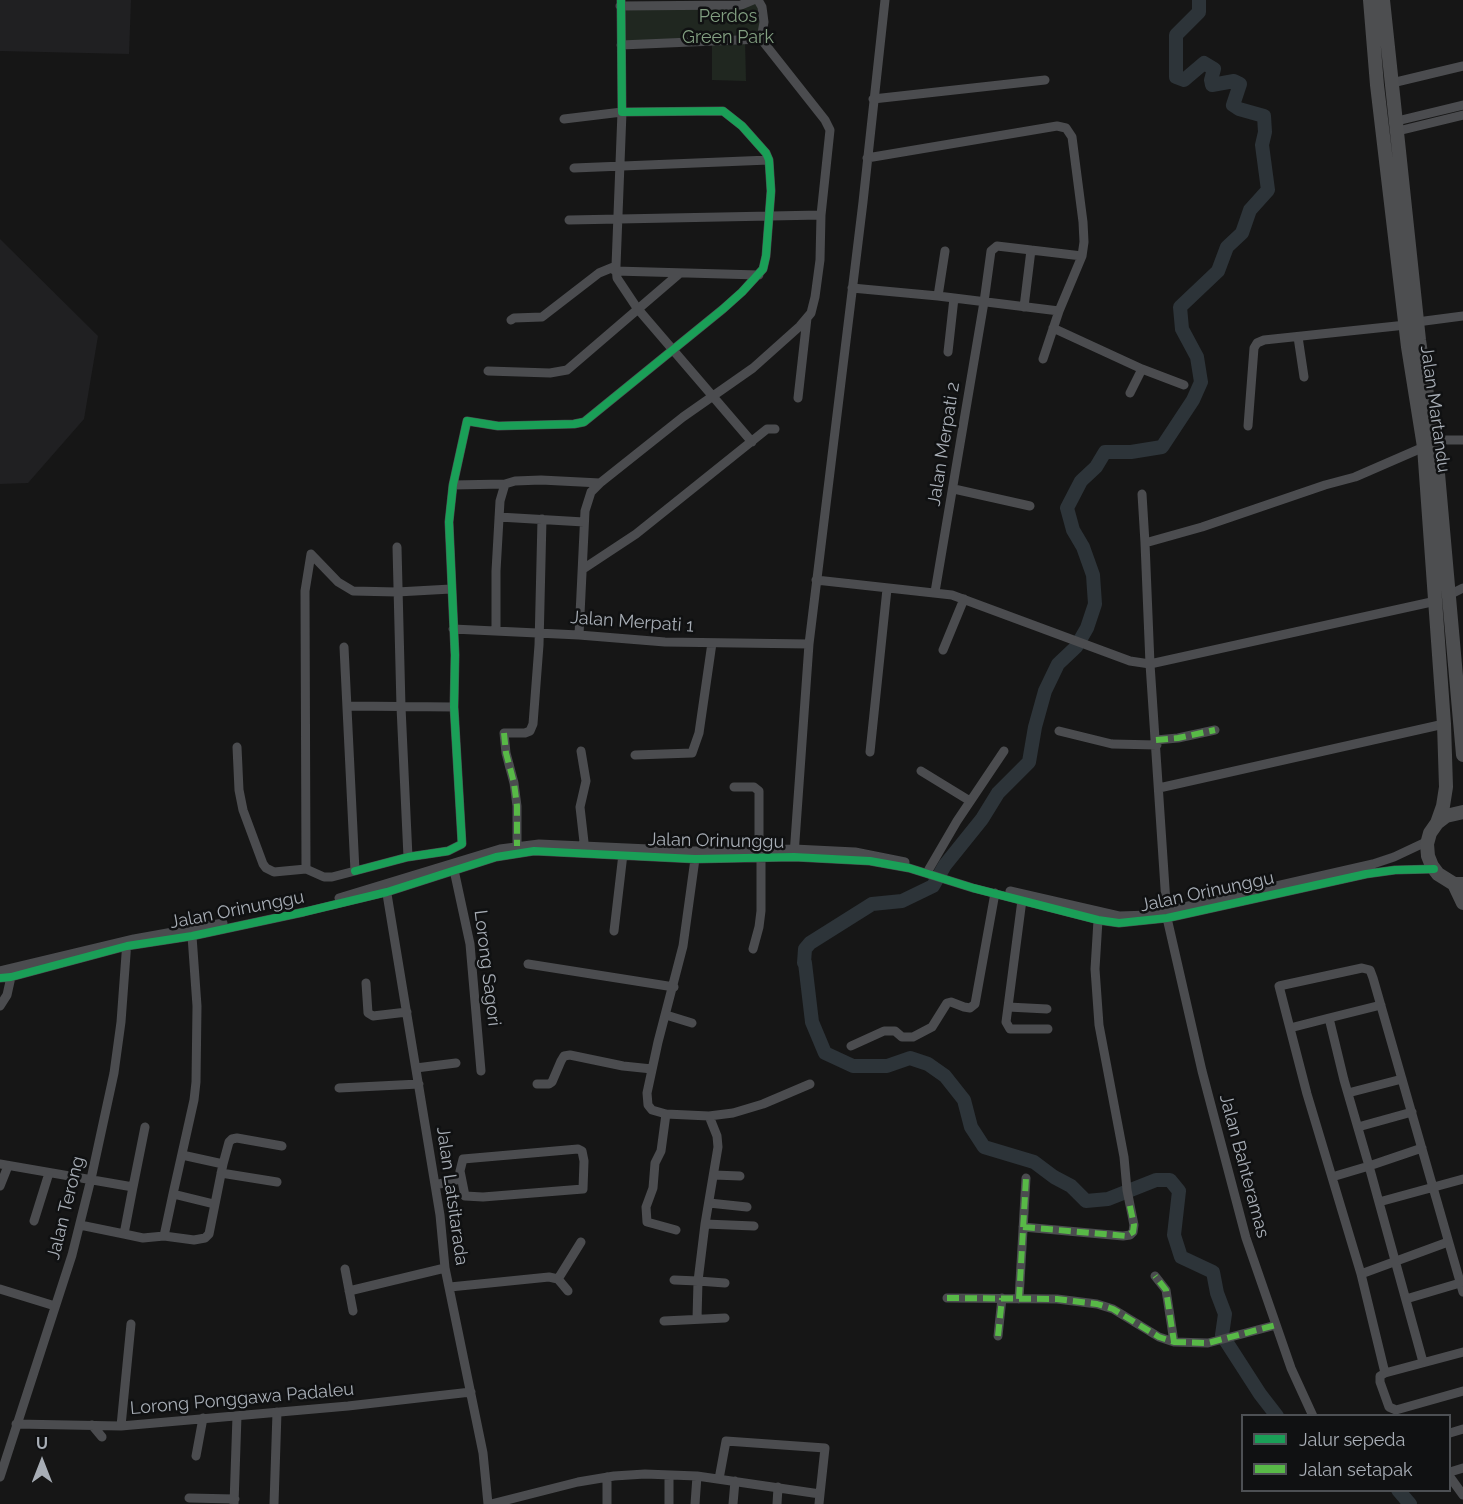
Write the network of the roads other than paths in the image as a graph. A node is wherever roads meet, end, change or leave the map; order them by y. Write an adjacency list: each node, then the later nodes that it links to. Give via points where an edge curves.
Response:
1 (753, 0): 7 (street, via 741,5)
2 (758, 0): 8 (street, via 764,22)
3 (885, 0): 13 (street)
4 (1370, 0): 31 (highway, Jalan Martandu, via 1377,85)
5 (1383, 0): 12 (highway, Jalan Martandu)
6 (621, 3): 7 (street); 9 (street)
7 (696, 3)
8 (761, 39): 9 (street); 23 (street, via 830,130)
9 (621, 45): 15 (street)
10 (1463, 66): 12 (street)
11 (1045, 80): 13 (street)
12 (1392, 83): 18 (highway, Jalan Martandu)
13 (873, 99): 19 (street)
14 (1463, 105): 18 (street)
15 (622, 112): 17 (street); 20 (street, via 723,111 754,137); 21 (street)
16 (1463, 115): 18 (street)
17 (564, 120)
18 (1397, 126): 31 (highway, Jalan Martandu)
19 (867, 158): 29 (street, via 1057,126 1066,128 1072,137 1083,222); 34 (street)
20 (769, 160): 21 (street); 24 (street)
21 (620, 166): 22 (street); 26 (street)
22 (574, 168)
23 (821, 215): 24 (street); 42 (street, via 815,297)
24 (770, 216): 26 (street); 33 (street, via 766,256)
25 (569, 220): 26 (street)
26 (618, 220): 30 (street)
27 (1031, 250): 29 (street); 37 (street, Jalan Merpati 2, via 992,248); 38 (street)
28 (945, 251): 35 (street)
29 (1082, 256): 40 (street)
30 (615, 268): 32 (street); 39 (street, via 621,286); 43 (street, via 599,273 542,317)
31 (1405, 269): 44 (highway, Jalan Martandu)
32 (680, 273): 33 (street); 39 (street)
33 (759, 275): 47 (street)
34 (852, 288): 35 (street); 74 (street)
35 (938, 296): 36 (street)
36 (954, 298): 37 (street); 48 (street)
37 (984, 302): 38 (street); 65 (street, Jalan Merpati 2)
38 (1024, 307): 40 (street)
39 (637, 309): 47 (street); 51 (street, via 562,372)
40 (1059, 311): 45 (street)
41 (1463, 316): 44 (street)
42 (807, 318): 55 (street, via 753,368); 56 (street)
43 (511, 320)
44 (1411, 323): 46 (street); 61 (highway, Jalan Martandu)
45 (1053, 328): 49 (street); 50 (street)
46 (1298, 337): 52 (street); 57 (street, via 1264,340 1254,348)
47 (674, 350): 55 (street); 64 (street, via 584,422 498,426 467,421)
48 (948, 352)
49 (1043, 359)
50 (1142, 369): 53 (street); 54 (street)
51 (488, 371)
52 (1304, 377)
53 (1184, 385)
54 (1130, 393)
55 (713, 395): 60 (street); 62 (street)
56 (798, 398)
57 (1248, 426)
58 (775, 429): 60 (street, via 767,429)
59 (1463, 440): 61 (street)
60 (752, 442): 73 (street, via 636,534)
61 (1430, 444): 71 (street, via 1354,477); 80 (highway, Jalan Martandu)
62 (600, 483): 63 (street, via 541,480); 70 (street, via 591,492)
63 (505, 484): 64 (street); 68 (street)
64 (453, 485): 76 (street, via 449,522)
65 (954, 489): 67 (street); 79 (street, Jalan Merpati 2)
66 (1142, 494): 71 (street, Jalan Bahteramas)
67 (1030, 506)
68 (499, 517): 69 (street); 83 (street)
69 (542, 519): 70 (street); 84 (street)
70 (584, 522): 73 (street)
71 (1145, 543): 90 (street, Jalan Bahteramas)
72 (397, 547): 78 (street)
73 (583, 569): 85 (street)
74 (816, 580): 77 (street); 87 (street)
75 (1463, 588): 80 (street)
76 (451, 589): 78 (street); 82 (street)
77 (887, 589): 79 (street); 102 (street)
78 (397, 592): 92 (street); 121 (street, via 353,591 338,582 311,554 305,591)
79 (935, 592): 81 (street)
80 (1442, 598): 90 (street); 94 (highway, Jalan Martandu); 95 (highway, Jalan Martandu)
81 (964, 600): 89 (street); 90 (street, via 1130,661)
82 (453, 629): 83 (street, Jalan Merpati 1); 93 (street)
83 (496, 630): 84 (street, Jalan Merpati 1)
84 (539, 633): 85 (street, Jalan Merpati 1); 113 (street, via 531,729 525,733 504,733 517,806)
85 (579, 635): 86 (street, Jalan Merpati 1)
86 (712, 643): 87 (street, Jalan Merpati 1); 103 (street, via 699,733 692,753)
87 (809, 644): 115 (street)
88 (344, 647): 91 (street)
89 (943, 650)
90 (1150, 664): 98 (street, Jalan Bahteramas)
91 (347, 706): 92 (street); 124 (street)
92 (401, 707): 93 (street); 118 (street)
93 (454, 707): 112 (street)
94 (1461, 720): 104 (highway, Jalan Martandu)
95 (1444, 724): 107 (street); 110 (highway, Jalan Martandu, via 1446,787)
96 (1059, 730): 98 (street, via 1112,744)
97 (1215, 730): 98 (street)
98 (1157, 742): 107 (street, Jalan Bahteramas)
99 (237, 747): 121 (street, via 243,810 263,864 274,872)
100 (581, 751): 114 (street, via 586,781 580,807)
101 (1004, 751): 108 (street)
102 (870, 752)
103 (635, 755)
104 (1463, 755)
105 (921, 771): 108 (street)
106 (734, 787): 117 (street, via 754,787 759,791)
107 (1159, 788): 132 (street, Jalan Bahteramas)
108 (970, 801): 125 (street)
109 (1463, 812): 110 (highway)
110 (1437, 823): 111 (highway, Jalan Martandu)
111 (1428, 841): 122 (highway, via 1428,856); 132 (street, Jalan Orinunggu, via 1373,864)
112 (460, 846): 118 (street); 120 (street)
113 (517, 846): 114 (street, Jalan Orinunggu); 120 (street, Jalan Orinunggu)
114 (585, 849): 116 (street, Jalan Orinunggu); 117 (street, Jalan Orinunggu); 120 (street, Jalan Orinunggu, via 516,853)
115 (794, 853): 117 (street, Jalan Orinunggu); 125 (street, Jalan Orinunggu)
116 (622, 854): 119 (street, Jalan Orinunggu); 135 (street)
117 (760, 854): 119 (street, Jalan Orinunggu); 138 (street, via 761,911)
118 (408, 857): 124 (street)
119 (695, 859): 144 (street)
120 (466, 863): 123 (street, Jalan Orinunggu); 128 (street, Jalan Orinunggu)
121 (306, 869): 124 (street, via 324,877)
122 (1434, 869): 127 (highway); 132 (street, Jalan Orinunggu, via 1366,874)
123 (454, 870): 128 (street, Jalan Orinunggu); 159 (street, Lorong Sagori, via 470,944)
124 (355, 871)
125 (933, 872): 126 (street, Jalan Orinunggu)
126 (952, 880): 129 (street, Jalan Orinunggu); 132 (street, Jalan Orinunggu, via 1119,916)
127 (1459, 884): 131 (highway)
128 (386, 888): 133 (street, Jalan Orinunggu); 149 (street, Jalan Latsitarada)
129 (995, 893): 130 (street, Jalan Orinunggu); 155 (street, via 975,1004 970,1008 947,1003 932,1027 913,1037 884,1031)
130 (1022, 900): 134 (street, Jalan Orinunggu); 147 (street)
131 (1463, 903)
132 (1166, 915): 134 (street, Jalan Orinunggu, via 1135,922); 229 (street, Jalan Bahteramas, via 1223,1156)
133 (269, 917): 136 (street, Jalan Orinunggu); 137 (street, Jalan Orinunggu)
134 (1098, 920): 199 (street, via 1095,969 1099,1025 1124,1157 1133,1232 1126,1236)
135 (614, 931)
136 (192, 936): 137 (street, Jalan Orinunggu); 173 (street, via 197,1006 196,1082)
137 (127, 943): 140 (street, Jalan Orinunggu); 141 (street, Jalan Orinunggu); 182 (street, Jalan Terong, via 114,1073)
138 (753, 949)
139 (528, 964): 144 (street)
140 (0, 971)
141 (11, 976): 142 (street, Jalan Orinunggu); 146 (street)
142 (0, 978)
143 (366, 983): 149 (street, via 368,1013 373,1016)
144 (674, 987): 150 (street)
145 (1381, 1005): 151 (street); 153 (street, via 1366,968 1279,986); 160 (street)
146 (0, 1006)
147 (1008, 1007): 148 (street); 154 (street, via 1006,1022 1010,1029)
148 (1047, 1009)
149 (407, 1012): 157 (street, Jalan Latsitarada)
150 (666, 1015): 152 (street); 158 (street)
151 (1329, 1018): 153 (street); 165 (street)
152 (692, 1023)
153 (1290, 1028): 180 (street)
154 (1048, 1029)
155 (851, 1046)
156 (456, 1063): 157 (street)
157 (416, 1068): 161 (street, Jalan Latsitarada)
158 (652, 1069): 162 (street, via 570,1055 564,1056 552,1082); 167 (street, via 648,1105)
159 (481, 1071)
160 (1402, 1079): 165 (street); 166 (street)
161 (419, 1084): 164 (street); 186 (street, Jalan Latsitarada)
162 (537, 1084)
163 (810, 1084): 168 (street, via 763,1104)
164 (339, 1088)
165 (1348, 1093): 170 (street)
166 (1412, 1112): 170 (street); 172 (street)
167 (666, 1114): 168 (street); 200 (street, via 646,1207 647,1222)
168 (710, 1116): 178 (street, via 718,1142)
169 (145, 1127): 189 (street)
170 (1358, 1127): 175 (street)
171 (282, 1146): 176 (street, via 232,1139)
172 (1422, 1148): 175 (street); 188 (street)
173 (182, 1155): 176 (street); 190 (street)
174 (4, 1165): 177 (street); 187 (street)
175 (1369, 1166): 180 (street); 191 (street)
176 (222, 1168): 185 (street); 193 (street)
177 (50, 1173): 182 (street); 195 (street)
178 (714, 1175): 179 (street); 192 (street)
179 (740, 1176)
180 (1332, 1177): 208 (street)
181 (1026, 1178): 199 (street)
182 (91, 1179): 189 (street); 197 (street, Jalan Terong)
183 (460, 1179): 183 (street, via 465,1196 469,1197 583,1189 582,1151 463,1159); 186 (street)
184 (1463, 1179): 188 (street)
185 (277, 1182)
186 (435, 1185): 206 (street, Jalan Latsitarada)
187 (0, 1186)
188 (1433, 1186): 191 (street); 204 (street)
189 (133, 1187): 201 (street)
190 (173, 1194): 193 (street); 202 (street)
191 (1379, 1202): 205 (street)
192 (709, 1203): 194 (street); 196 (street)
193 (214, 1204): 202 (street, via 211,1228 205,1238)
194 (747, 1207)
195 (34, 1221)
196 (705, 1224): 198 (street); 212 (street)
197 (80, 1225): 201 (street); 223 (street, Jalan Terong)
198 (754, 1226)
199 (1023, 1227): 221 (street)
200 (676, 1230)
201 (124, 1234): 202 (street, via 143,1238)
202 (164, 1236)
203 (581, 1242): 210 (street)
204 (1448, 1242): 205 (street); 215 (street)
205 (1396, 1262): 208 (street); 222 (street)
206 (445, 1268): 214 (street, Jalan Latsitarada); 217 (street)
207 (345, 1269): 217 (street)
208 (1361, 1274): 234 (street)
209 (1155, 1276): 231 (street, via 1166,1290)
210 (558, 1279): 214 (street); 218 (street)
211 (674, 1280): 212 (street)
212 (698, 1281): 213 (street); 226 (street)
213 (725, 1283)
214 (450, 1287): 236 (street, Jalan Latsitarada)
215 (1462, 1287): 222 (street)
216 (0, 1289): 223 (street)
217 (350, 1291): 224 (street)
218 (568, 1291)
219 (947, 1298): 220 (street)
220 (1002, 1298): 221 (street); 230 (street)
221 (1019, 1299): 231 (street, via 1097,1304)
222 (1406, 1299): 233 (street)
223 (55, 1306): 242 (street, Jalan Terong)
224 (353, 1311)
225 (725, 1318): 226 (street)
226 (696, 1319): 227 (street)
227 (664, 1321)
228 (131, 1324): 244 (street)
229 (1276, 1325): 231 (street, via 1224,1339); 239 (street, Jalan Bahteramas)
230 (998, 1336)
231 (1174, 1342)
232 (1463, 1352): 233 (street)
233 (1423, 1362): 234 (street)
234 (1385, 1372): 238 (street, via 1380,1382 1387,1405)
235 (1463, 1391): 238 (street)
236 (471, 1392): 237 (street, Lorong Ponggawa Padaleu); 260 (street, Jalan Latsitarada)
237 (277, 1413): 240 (street, Lorong Ponggawa Padaleu); 259 (street)
238 (1399, 1413)
239 (1312, 1414)
240 (237, 1416): 241 (street, Lorong Ponggawa Padaleu); 258 (street)
241 (203, 1418): 244 (street, Lorong Ponggawa Padaleu); 246 (street)
242 (16, 1424): 243 (street, Lorong Ponggawa Padaleu); 249 (street, Jalan Terong)
243 (92, 1425): 244 (street, Lorong Ponggawa Padaleu); 245 (street)
244 (121, 1426)
245 (102, 1437)
246 (196, 1456)
247 (669, 1475): 248 (street); 250 (street); 262 (street)
248 (697, 1476): 251 (street); 263 (street)
249 (0, 1477)
250 (607, 1477): 260 (street); 261 (street)
251 (720, 1479): 253 (street); 257 (street, via 726,1442 825,1448)
252 (1451, 1480): 255 (street)
253 (735, 1481): 254 (street); 264 (street)
254 (778, 1487): 257 (street); 265 (street)
255 (1463, 1495)
256 (189, 1498): 258 (street)
257 (819, 1499)
258 (234, 1502)
259 (274, 1504)
260 (489, 1504)
261 (607, 1504)
262 (669, 1504)
263 (695, 1504)
264 (734, 1504)
265 (777, 1504)

